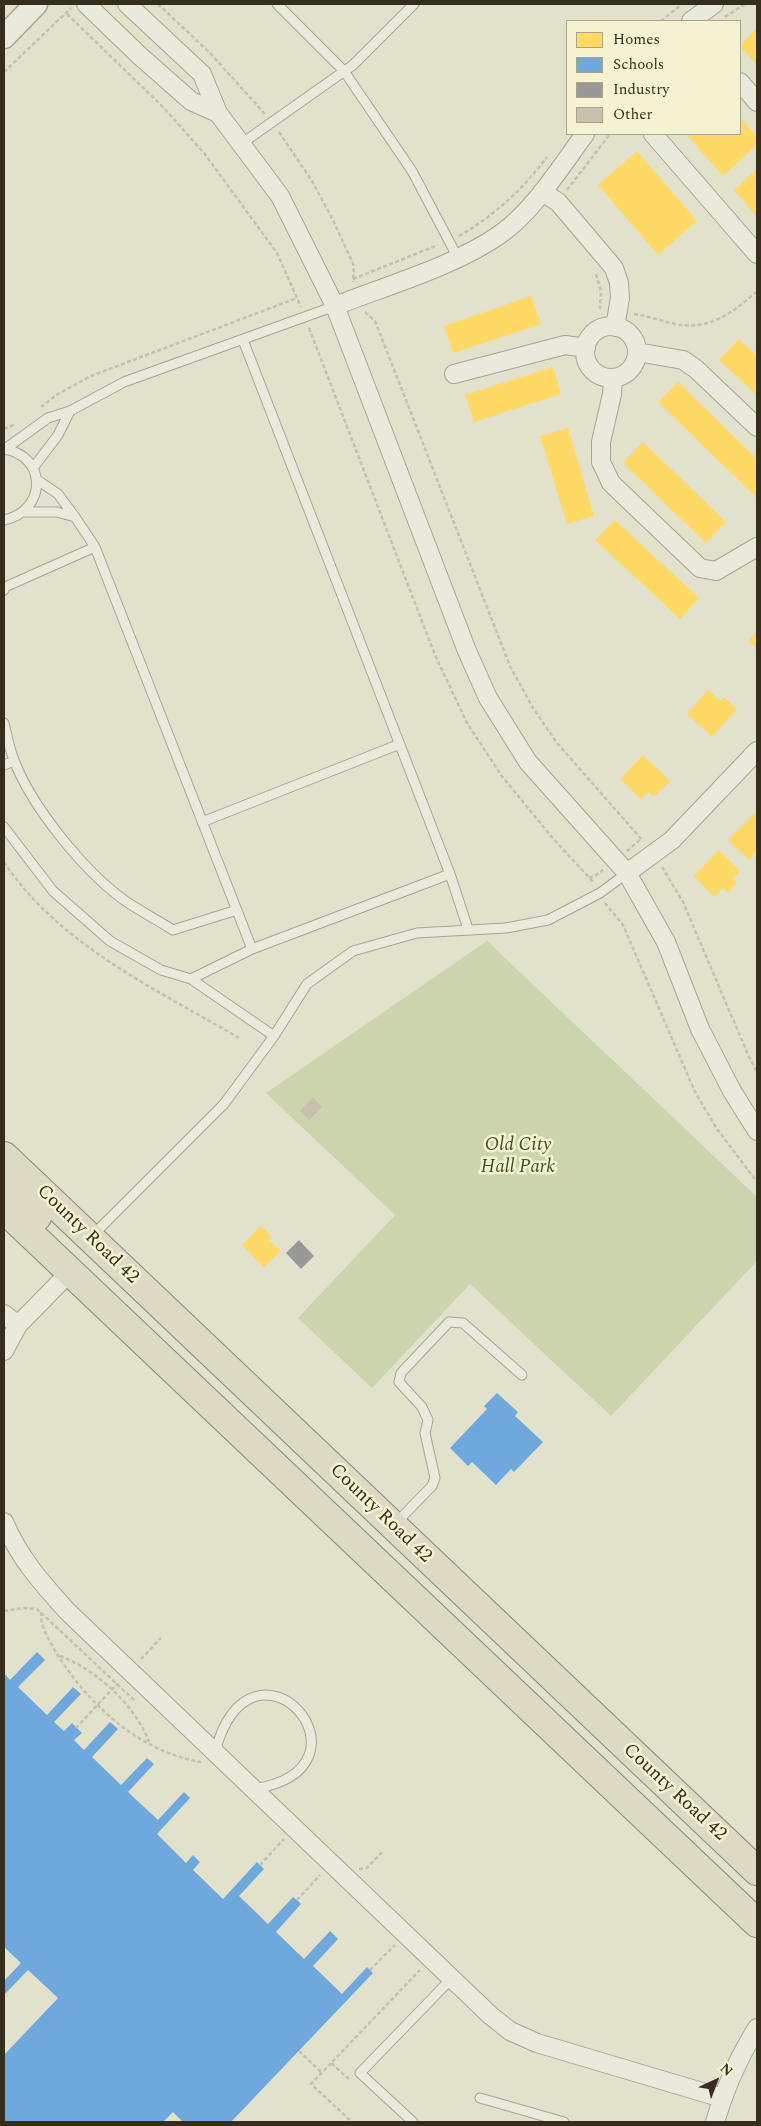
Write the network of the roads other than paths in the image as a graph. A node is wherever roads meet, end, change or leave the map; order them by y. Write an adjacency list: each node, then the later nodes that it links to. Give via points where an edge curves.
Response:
1 (36, 4): 8 (street)
2 (86, 4): 12 (street, via 192,101)
3 (127, 4): 12 (street, via 202,74)
4 (277, 4): 9 (lane)
5 (414, 4): 9 (lane)
6 (714, 4): 7 (street)
7 (692, 20)
8 (4, 37)
9 (344, 71): 15 (lane); 18 (lane, via 412,171)
10 (741, 83): 11 (street)
11 (757, 102)
12 (218, 113): 15 (street)
13 (585, 135): 16 (street)
14 (654, 135): 17 (street)
15 (241, 144): 19 (street, via 280,196)
16 (542, 192): 18 (street, via 503,232); 20 (street, via 558,202 614,268 620,283)
17 (757, 254)
18 (458, 258): 19 (street)
19 (335, 306): 21 (lane); 44 (street, via 488,698 528,762)
20 (620, 317): 22 (street, via 591,336); 23 (street)
21 (243, 340): 26 (lane, via 124,382); 38 (lane)
22 (586, 348): 24 (street, via 565,345); 25 (street, via 592,370 605,378)
23 (637, 352): 25 (street, via 630,370); 27 (street, via 683,360)
24 (454, 374)
25 (613, 378): 35 (street, via 601,442 601,462 611,483 700,568 716,571)
26 (70, 411): 28 (lane, via 48,418); 29 (lane, via 58,435)
27 (757, 427)
28 (4, 449): 29 (lane, via 15,451)
29 (32, 468): 30 (lane)
30 (36, 479): 31 (lane, via 34,497); 32 (lane, via 58,494)
31 (24, 512): 32 (lane, via 57,512); 33 (lane)
32 (75, 517): 34 (lane)
33 (4, 520)
34 (95, 547): 36 (lane); 42 (lane)
35 (757, 548)
36 (4, 590)
37 (4, 723): 40 (lane)
38 (400, 744): 42 (lane); 45 (lane)
39 (757, 750): 44 (street, via 672,840)
40 (14, 761): 41 (lane); 46 (lane, via 52,827 123,899 173,930)
41 (4, 765)
42 (202, 822): 46 (lane)
43 (4, 827): 49 (lane, via 52,891 110,941 162,970)
44 (627, 873): 47 (lane, via 600,893 548,920 506,928); 51 (street, via 666,942 700,1029)
45 (450, 874): 47 (lane); 48 (lane)
46 (237, 910): 48 (lane)
47 (468, 929): 50 (lane, via 417,933 353,951 307,984)
48 (252, 949): 49 (lane)
49 (191, 979): 50 (lane)
50 (274, 1036): 55 (lane, via 224,1104)
51 (757, 1131)
52 (4, 1156): 55 (highway, County Road 42)
53 (4, 1185): 55 (highway, via 64,1239 81,1245)
54 (4, 1209): 56 (highway, County Road 42)
55 (90, 1238): 61 (highway, County Road 42)
56 (70, 1272): 58 (street); 61 (highway, via 84,1265 96,1272 273,1437); 64 (highway, County Road 42)
57 (4, 1314): 58 (street)
58 (18, 1325): 59 (street)
59 (4, 1351)
60 (522, 1375): 63 (lane, via 464,1323 449,1322 401,1373 399,1382 422,1407 428,1420 424,1433 435,1478 432,1486)
61 (352, 1487): 63 (highway, County Road 42)
62 (4, 1522): 65 (street, via 13,1544 29,1568)
63 (393, 1526): 67 (highway, County Road 42)
64 (544, 1720): 68 (highway, via 595,1755 650,1800); 69 (highway, County Road 42)
65 (209, 1757): 66 (street); 66 (lane, via 226,1721 246,1700 260,1695 274,1696 296,1706 310,1728 311,1742 305,1762 289,1779)
66 (254, 1789): 70 (street)
67 (757, 1871)
68 (757, 1903)
69 (757, 1923)
70 (452, 1978): 73 (street, via 490,2015 510,2030 538,2043); 74 (lane, via 360,2073)
71 (757, 2028): 73 (street, via 736,2063)
72 (480, 2098): 75 (lane)
73 (722, 2098): 76 (street)
74 (413, 2122)
75 (564, 2122)
76 (715, 2122)

